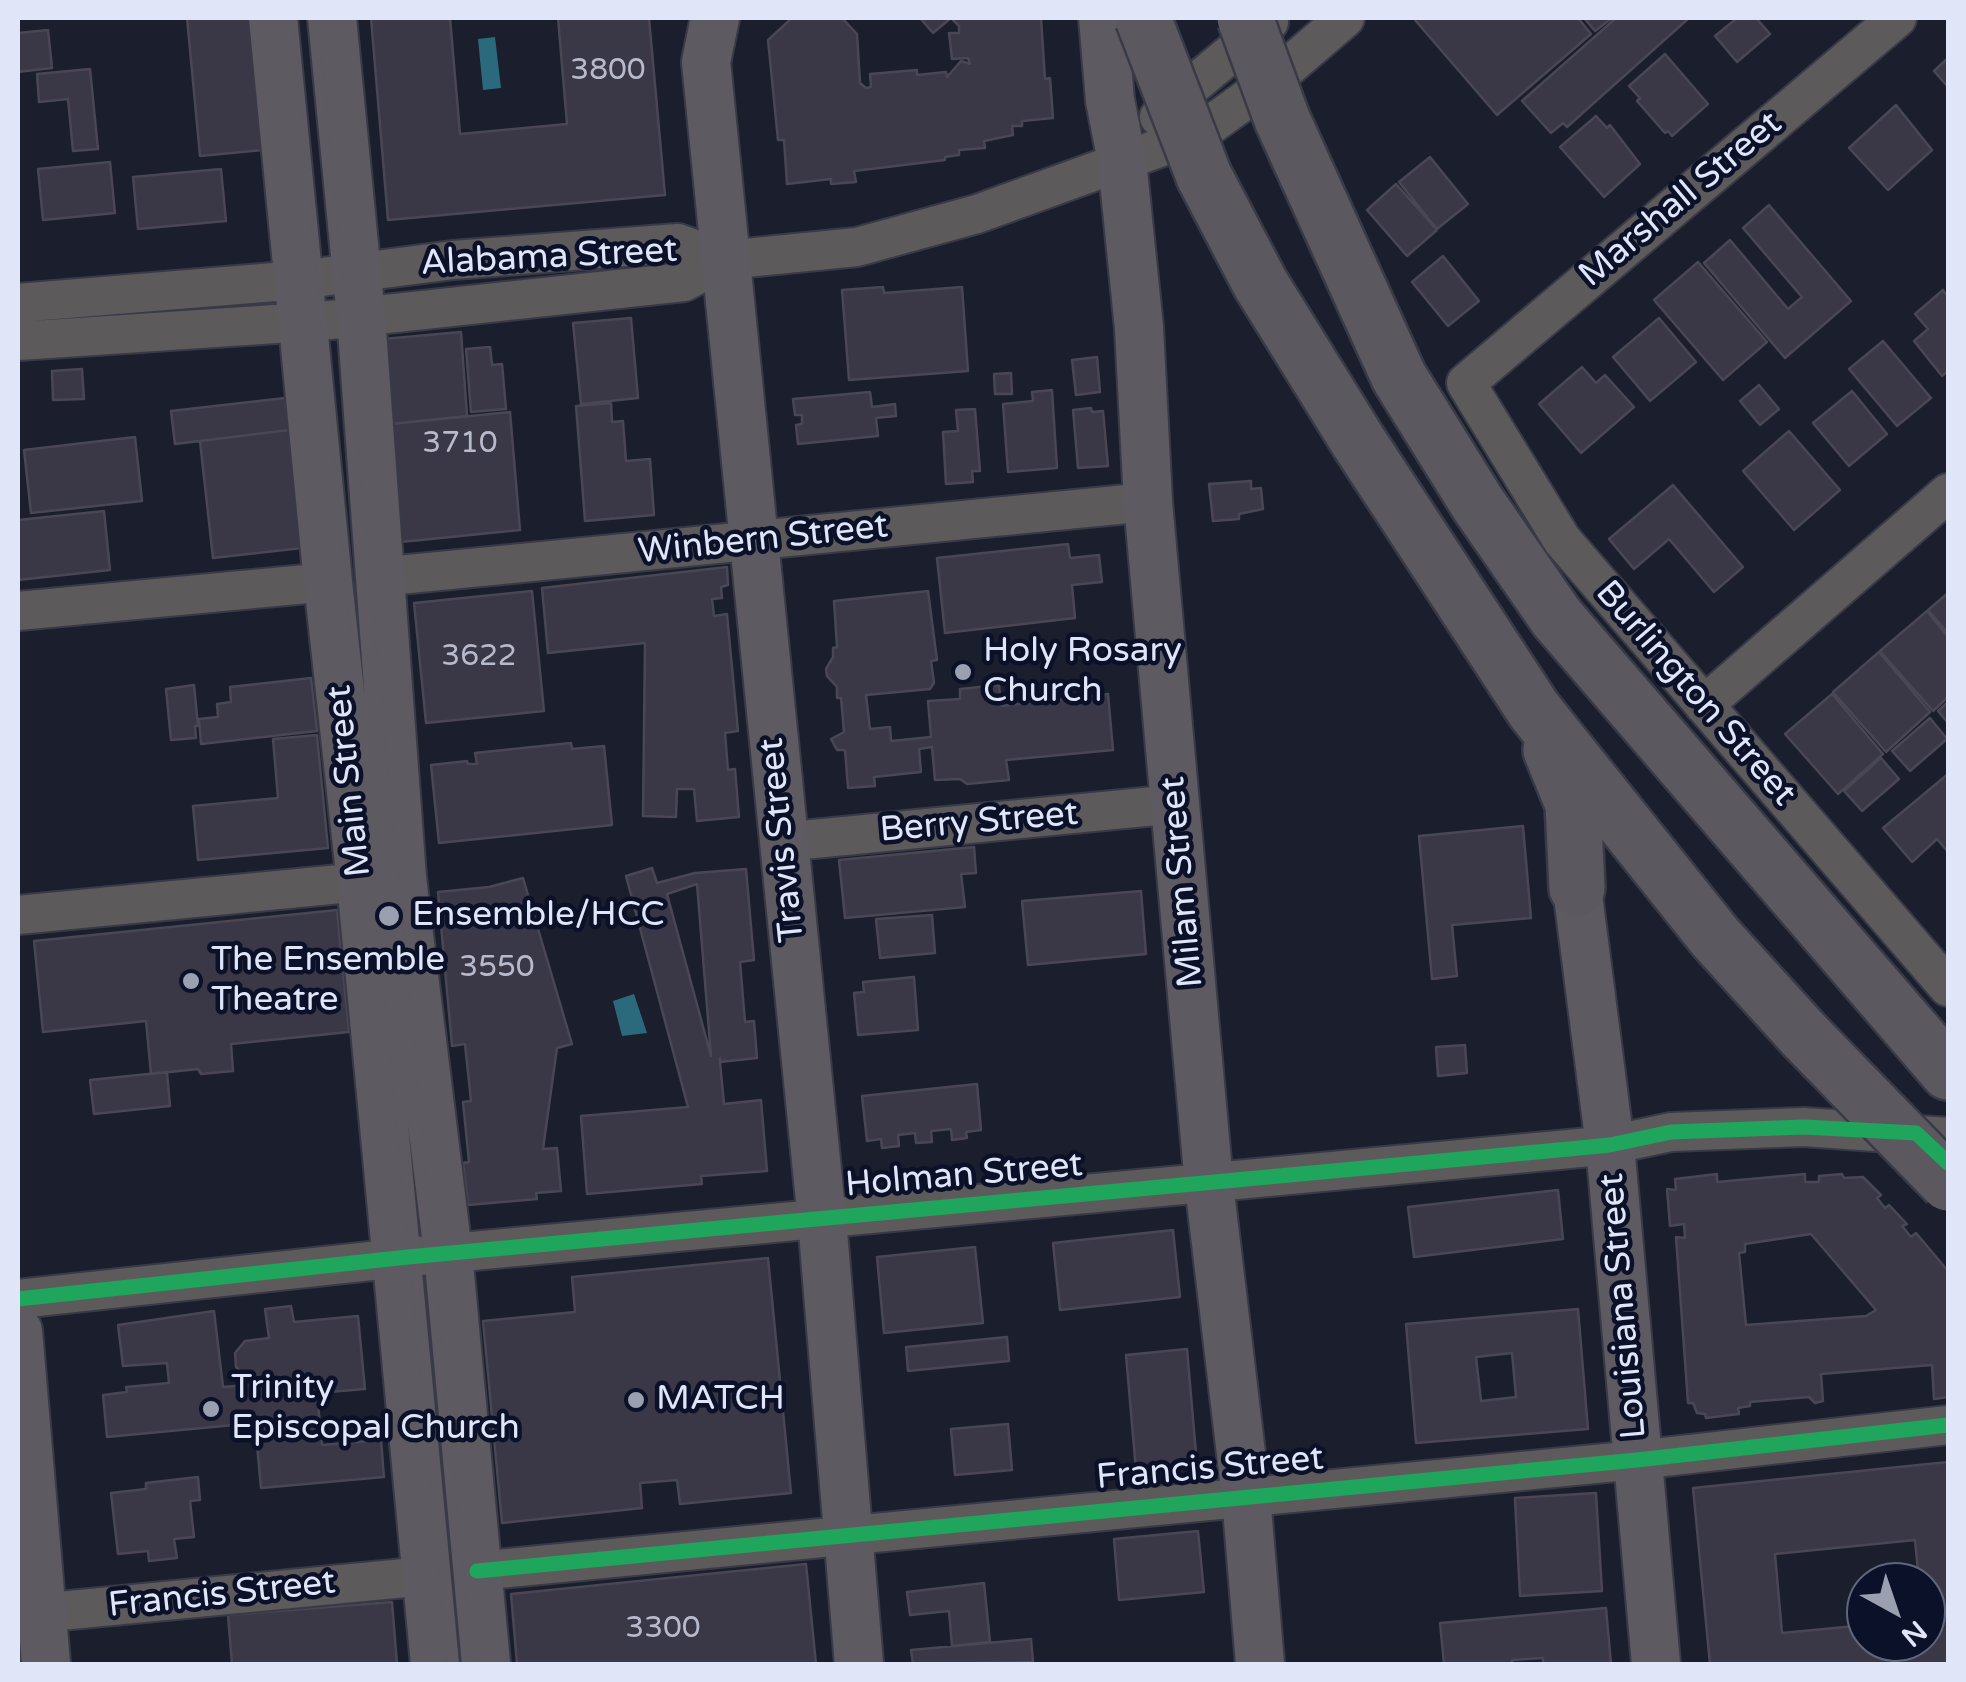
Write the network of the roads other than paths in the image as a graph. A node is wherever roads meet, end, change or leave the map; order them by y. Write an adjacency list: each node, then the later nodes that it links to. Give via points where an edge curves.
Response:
1 (274, 18): 15 (main road, Main Street)
2 (332, 18): 14 (main road, Main Street)
3 (728, 18): 10 (street)
4 (1102, 18): 11 (main road, Milam Street)
5 (1142, 18): 11 (main road); 26 (highway, bridge, via 1204,176 1260,283)
6 (1245, 18): 33 (highway, bridge, via 1282,119 1399,377 1478,504 1557,618)
7 (1274, 18): 12 (street, via 1169,105)
8 (1346, 18): 12 (street, via 1198,134)
9 (1897, 18): 18 (street, Marshall Street)
10 (711, 40): 13 (main road, Travis Street)
11 (1110, 100): 12 (main road, Milam Street)
12 (1122, 160): 13 (street, via 977,214 857,247); 20 (main road, Milam Street)
13 (724, 260): 14 (street, Alabama Street, via 678,243); 21 (main road, Travis Street)
14 (359, 294): 15 (street, Alabama Street); 22 (main road, Main Street)
15 (300, 301): 16 (street, Alabama Street); 17 (street, Alabama Street); 23 (main road, Main Street)
16 (18, 303)
17 (18, 341)
18 (1466, 382): 25 (street, Burlington Street, via 1562,540)
19 (1948, 493): 25 (street)
20 (1148, 502): 21 (street, Winbern Street); 27 (main road, Milam Street)
21 (754, 541): 22 (street, Winbern Street); 28 (main road, Travis Street)
22 (378, 577): 39 (main road, Main Street, via 402,878)
23 (328, 582): 24 (street); 29 (main road, Main Street)
24 (18, 611)
25 (1704, 705): 32 (street, Burlington Street)
26 (1534, 710): 30 (highway, via 1573,804); 36 (highway, bridge, via 1715,937)
27 (1176, 804): 28 (street, Berry Street); 37 (main road, Milam Street)
28 (782, 842): 38 (main road, Travis Street)
29 (361, 882): 31 (street); 40 (main road, Main Street)
30 (1578, 888): 35 (main road, Louisiana Street)
31 (18, 915)
32 (1948, 987)
33 (1948, 1072)
34 (1948, 1136): 35 (street, Holman Street, via 1762,1127 1671,1132)
35 (1610, 1145): 37 (street, Holman Street); 44 (main road, Louisiana Street)
36 (1948, 1182)
37 (1209, 1184): 38 (street, Holman Street); 45 (main road, Milam Street)
38 (822, 1220): 39 (street, Holman Street); 46 (main road, Travis Street)
39 (448, 1253): 40 (street, Holman Street); 47 (main road, Main Street)
40 (397, 1258): 41 (street, Holman Street); 48 (main road, Main Street)
41 (18, 1299)
42 (18, 1330): 49 (main road)
43 (1948, 1425): 44 (street, Francis Street)
44 (1637, 1460): 45 (street, Francis Street); 55 (main road, Louisiana Street)
45 (1246, 1496): 46 (street, Francis Street); 54 (main road, Milam Street)
46 (846, 1534): 47 (street, Francis Street); 53 (main road, Travis Street)
47 (477, 1570): 52 (main road, Main Street)
48 (426, 1576): 49 (street, Francis Street); 51 (main road, Main Street)
49 (30, 1614): 50 (main road)
50 (46, 1664)
51 (434, 1664)
52 (486, 1664)
53 (859, 1664)
54 (1260, 1664)
55 (1656, 1664)

